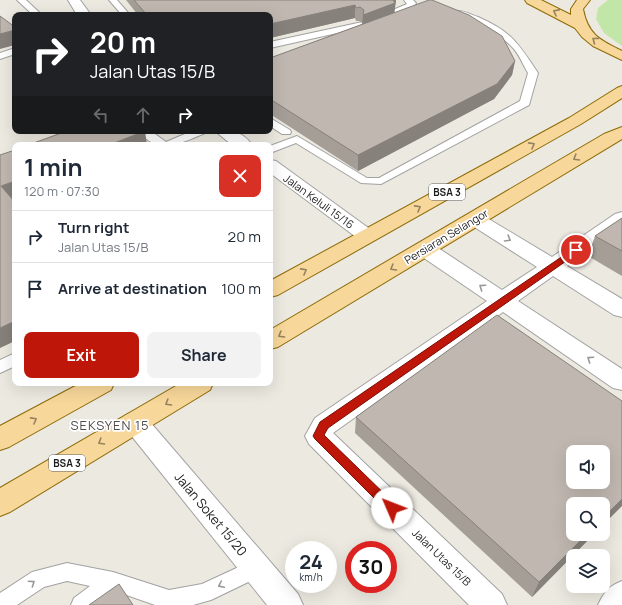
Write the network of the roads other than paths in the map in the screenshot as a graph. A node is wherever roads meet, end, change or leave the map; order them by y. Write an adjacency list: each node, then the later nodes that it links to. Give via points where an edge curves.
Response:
1 (21, 0): 8 (lane)
2 (74, 0): 9 (street)
3 (113, 0): 10 (lane)
4 (408, 0): 14 (lane, via 412,2 410,6 370,23)
5 (531, 0): 12 (main road, one-way to 5)
6 (584, 0): 12 (main road, via 577,9)
7 (420, 10): 13 (lane)
8 (35, 12)
9 (82, 12)
10 (123, 12)
11 (454, 12): 29 (lane, via 485,24 522,52 532,73 525,103 381,181 365,181 297,139)
12 (580, 25): 16 (main road, one-way to 12, via 598,43)
13 (345, 38)
14 (273, 44)
15 (12, 52): 17 (lane)
16 (618, 54): 18 (main road)
17 (0, 56)
18 (622, 65)
19 (622, 91): 33 (main road, BSA 3, one-way to 19, via 575,121)
20 (273, 123): 21 (lane)
21 (286, 132)
22 (148, 134): 26 (lane)
23 (195, 134): 27 (lane)
24 (227, 134): 28 (street)
25 (616, 135): 32 (main road, Persiaran Selangor, one-way to 32)
26 (159, 142)
27 (175, 142)
28 (239, 142)
29 (273, 149)
30 (273, 167): 33 (street, Jalan Keluli 15/16)
31 (622, 218): 35 (street, Jalan Utas 15/B)
32 (475, 219): 34 (main road, Persiaran Selangor); 35 (street, one-way to 35)
33 (367, 236): 36 (main road, BSA 3, one-way to 33)
34 (425, 249): 37 (street, one-way to 34); 39 (main road, Persiaran Selangor, one-way to 39)
35 (553, 266): 37 (street, Jalan Utas 15/B); 38 (street)
36 (273, 288)
37 (503, 301): 42 (street, one-way to 37); 54 (street, Jalan Utas 15/B, via 324,425 318,436)
38 (622, 308)
39 (273, 339)
40 (12, 361): 41 (lane)
41 (0, 367)
42 (622, 381)
43 (97, 386): 46 (main road, one-way to 43)
44 (196, 386): 45 (main road, BSA 3, one-way to 45)
45 (135, 422): 47 (main road, BSA 3, one-way to 47); 48 (street, Jalan Soket 15/20)
46 (0, 439)
47 (0, 503)
48 (256, 568): 49 (lane, one-way to 49, via 204,593 169,600); 53 (street, Jalan Soket 15/20)
49 (113, 581): 51 (lane, one-way to 49, via 39,579 67,572); 52 (lane)
50 (622, 596): 55 (street)
51 (0, 605)
52 (81, 605)
53 (287, 605)
54 (491, 605)
55 (614, 605)

